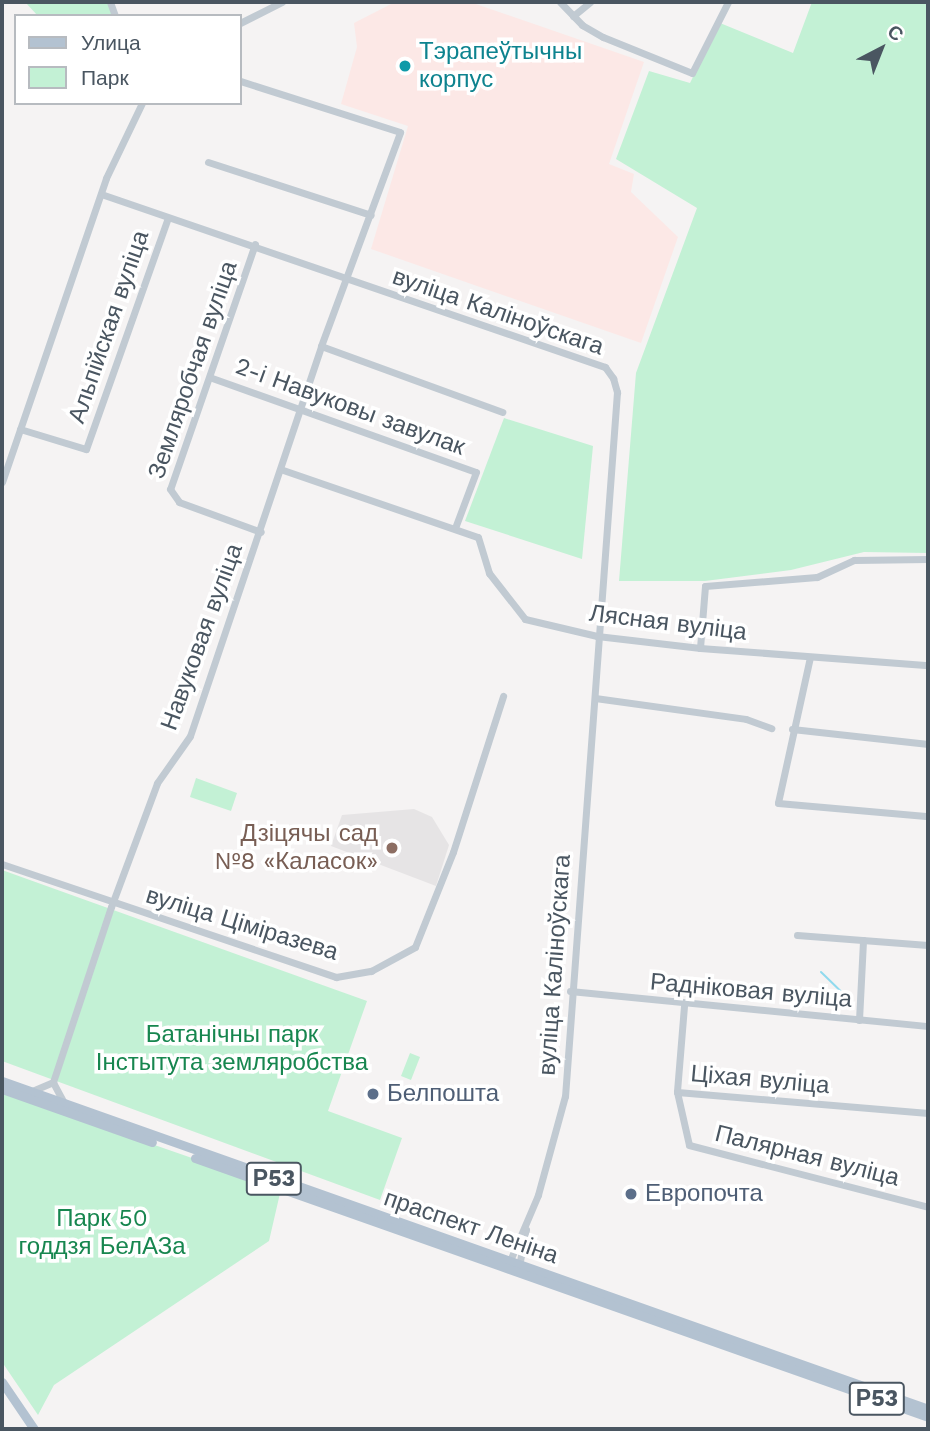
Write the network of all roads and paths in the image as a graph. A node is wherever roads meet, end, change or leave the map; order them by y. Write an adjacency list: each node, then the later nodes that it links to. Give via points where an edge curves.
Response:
1 (282, 2): 6 (street)
2 (560, 2): 5 (street)
3 (590, 2): 5 (street)
4 (728, 2): 5 (street, via 692,74 603,37)
5 (573, 16)
6 (242, 22)
7 (242, 82): 11 (street, Навуковая вуліца, via 400,132)
8 (141, 105): 10 (street, via 106,178)
9 (208, 162): 11 (street)
10 (104, 195): 12 (street, вуліца Каліноўскага); 19 (street)
11 (371, 215): 14 (street, Навуковая вуліца)
12 (168, 218): 13 (street, вуліца Каліноўскага); 19 (street, Альпійская вуліца, via 86,449)
13 (255, 244): 14 (street, вуліца Каліноўскага); 16 (street, Земляробчая вуліца)
14 (348, 280): 15 (street, Навуковая вуліца); 25 (street, вуліца Каліноўскага, via 605,367 613,378 617,392)
15 (321, 346): 17 (street, Навуковая вуліца); 18 (street)
16 (212, 377): 17 (street, 2-і Навуковы завулак); 23 (street, Земляробчая вуліца, via 170,489 172,497)
17 (302, 409): 20 (street, Навуковая вуліца); 22 (street, 2-і Навуковы завулак, via 476,472)
18 (502, 412)
19 (20, 429): 21 (street)
20 (283, 470): 22 (street); 23 (street, Навуковая вуліца)
21 (2, 482)
22 (455, 528): 25 (street, Лясная вуліца, via 478,537 489,573 525,619)
23 (261, 532): 36 (street, Навуковая вуліца, via 190,736 157,783)
24 (928, 559): 26 (street, via 854,560 817,577 705,586)
25 (597, 636): 26 (street, Лясная вуліца); 30 (street, вуліца Каліноўскага)
26 (700, 648): 27 (street, Лясная вуліца)
27 (810, 657): 28 (street, Лясная вуліца); 32 (street)
28 (928, 666)
29 (503, 696): 36 (street, вуліца Ціміразева, via 453,852 415,947 398,959 371,971 336,977)
30 (595, 698): 31 (street, via 746,719); 40 (street, вуліца Каліноўскага)
31 (771, 728)
32 (792, 729): 33 (street); 34 (street, via 778,803)
33 (928, 744)
34 (928, 816)
35 (2, 864): 36 (street, вуліца Ціміразева)
36 (113, 904): 45 (street, Навуковая вуліца)
37 (797, 935): 38 (street)
38 (863, 940): 39 (street); 42 (street)
39 (928, 945)
40 (570, 991): 41 (street, Радніковая вуліца); 52 (street, вуліца Каліноўскага, via 563,1115)
41 (684, 1006): 42 (street, Радніковая вуліца); 48 (street, Ціхая вуліца)
42 (859, 1020): 43 (street, Радніковая вуліца)
43 (928, 1026)
44 (2, 1081): 47 (main road, праспект Леніна / Р53)
45 (53, 1082): 47 (street); 49 (street)
46 (2, 1089): 52 (main road, праспект Леніна / Р53)
47 (31, 1091): 49 (main road, праспект Леніна / Р53)
48 (677, 1093): 50 (street, Ціхая вуліца); 51 (street, Палярная вуліца, via 689,1145)
49 (64, 1103): 52 (main road, праспект Леніна / Р53)
50 (928, 1113)
51 (928, 1207)
52 (514, 1266): 54 (main road, праспект Леніна / Р53); 55 (main road, праспект Леніна / Р53)
53 (2, 1382): 56 (main road)
54 (928, 1409)
55 (928, 1417)
56 (34, 1429)

